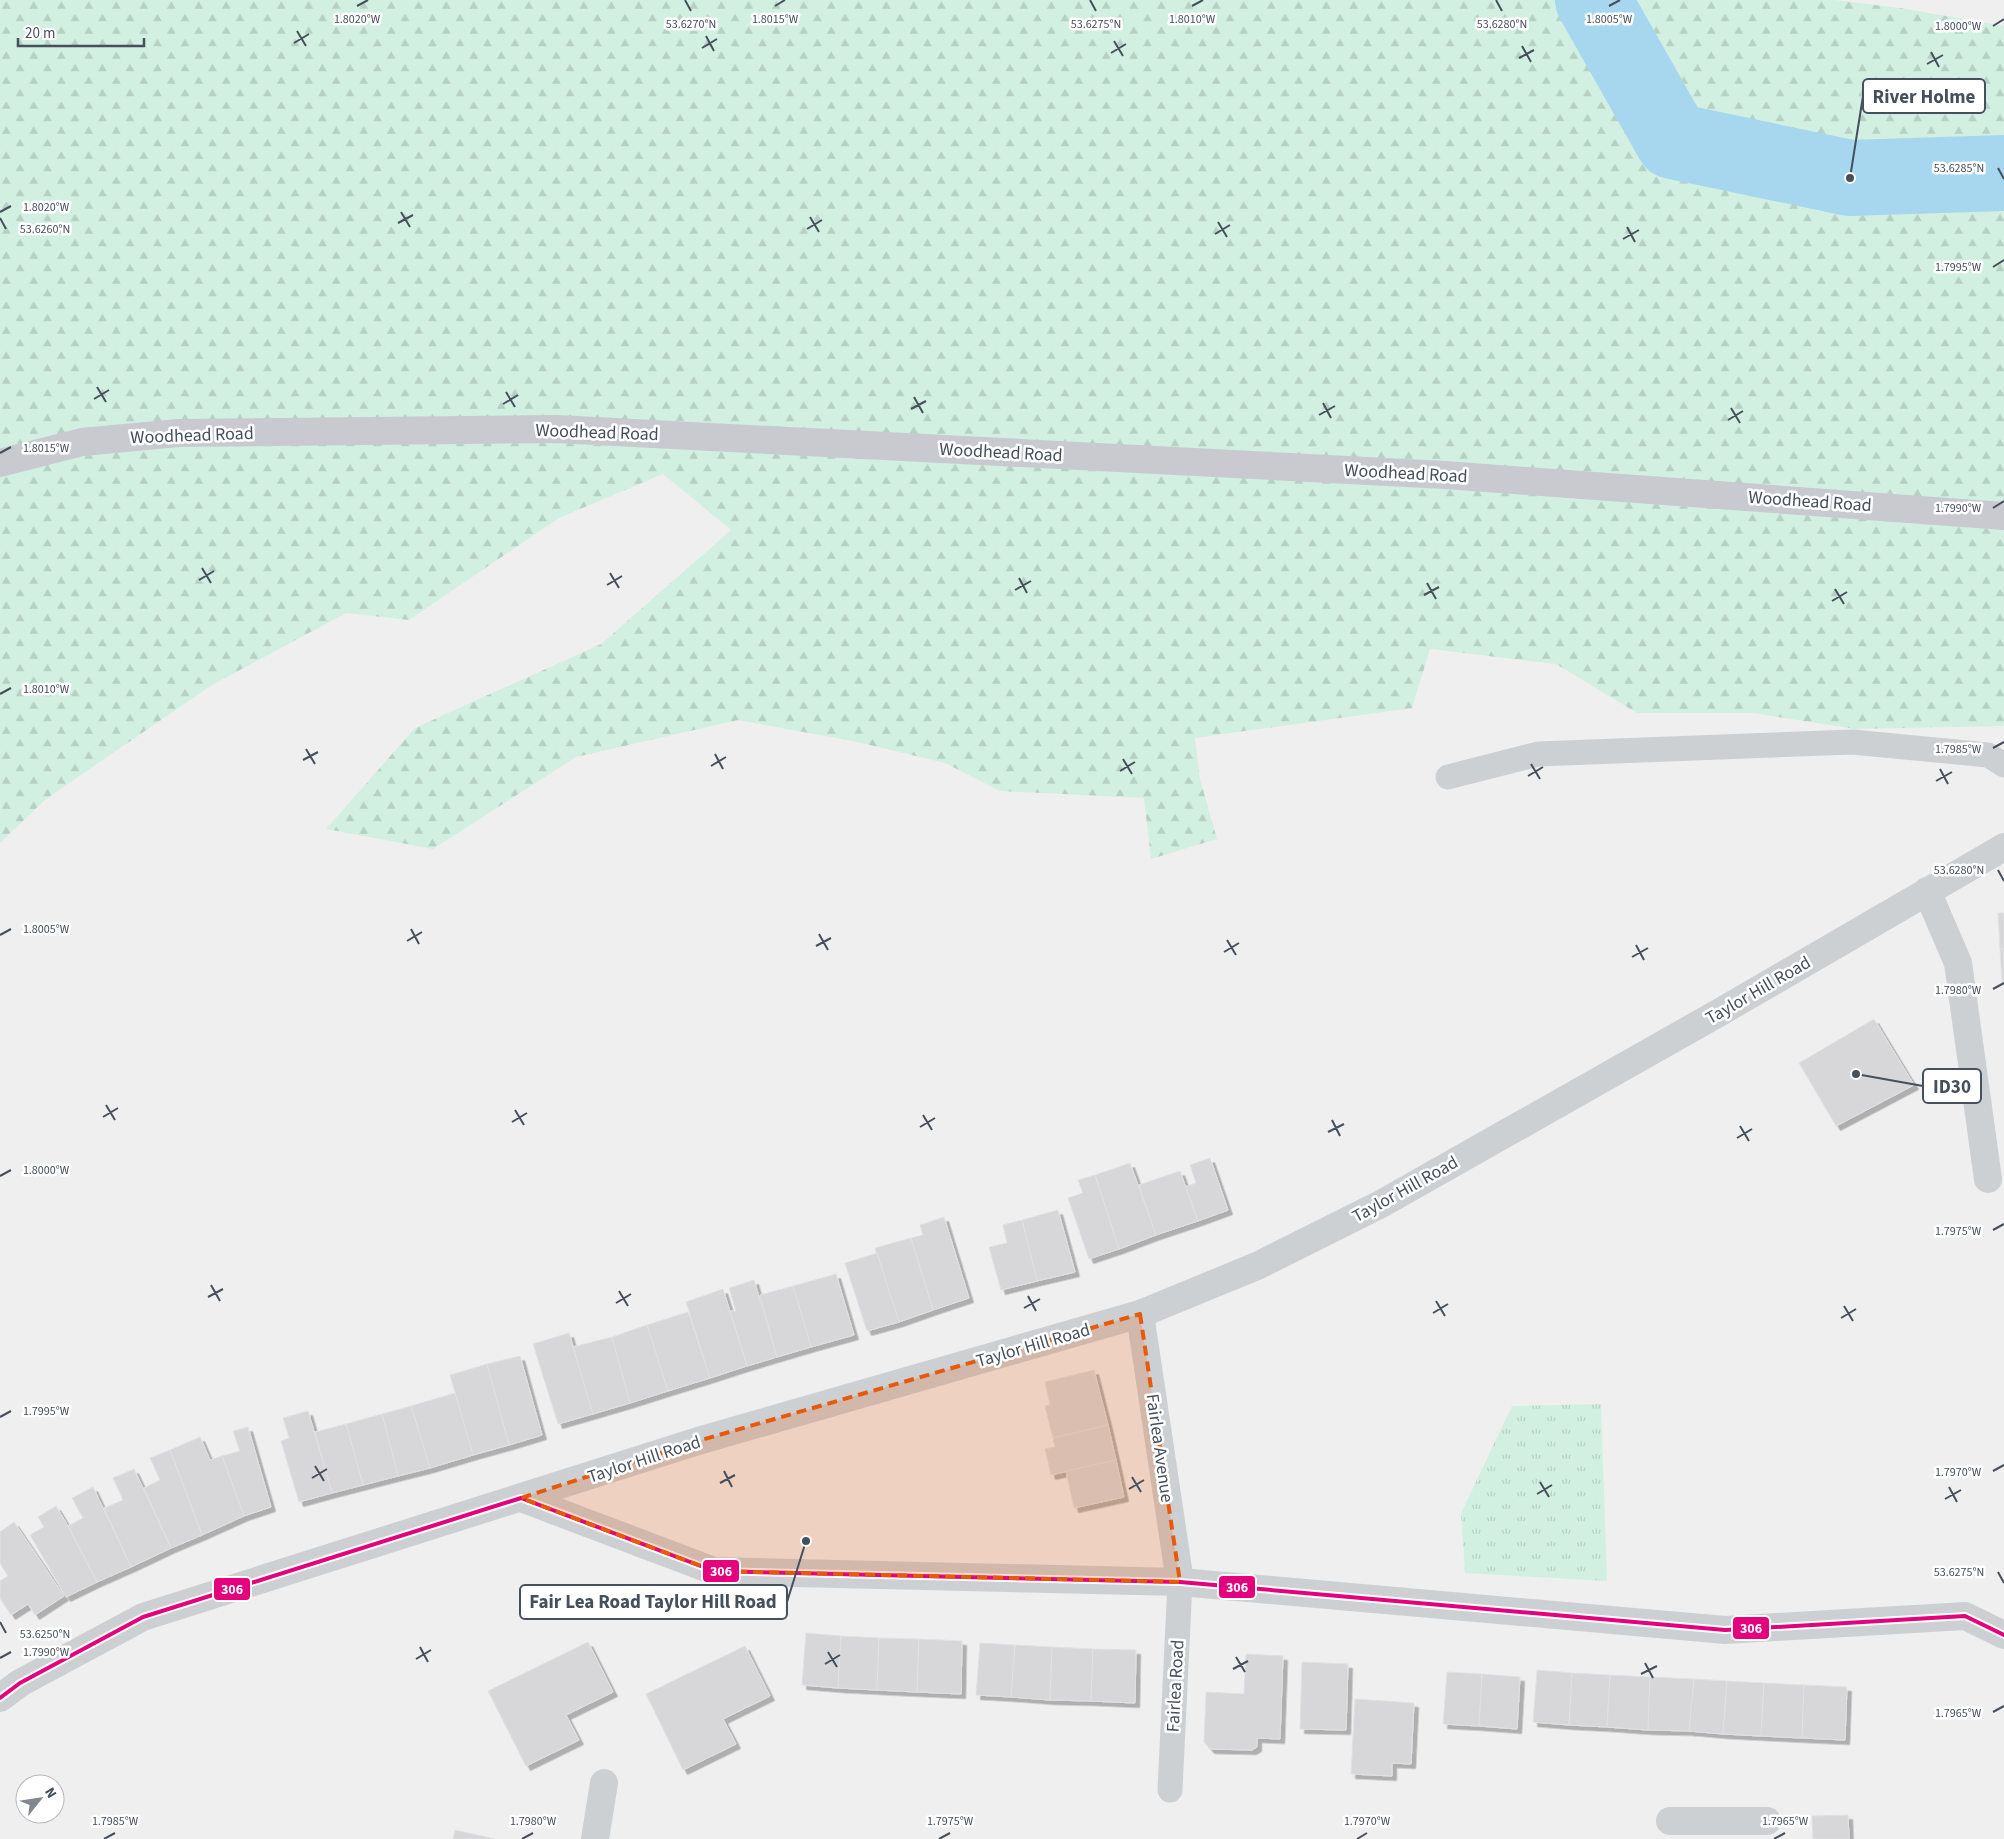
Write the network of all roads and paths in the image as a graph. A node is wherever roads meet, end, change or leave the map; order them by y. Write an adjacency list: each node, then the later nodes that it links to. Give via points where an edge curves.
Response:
1 (0, 463): 2 (main road, Woodhead Road, via 82,442 178,433 557,429 1444,475)
2 (2004, 516)
3 (2004, 765): 4 (lane, via 1988,755 1852,742 1538,754)
4 (1448, 777)
5 (2004, 846): 6 (street, Taylor Hill Road)
6 (1927, 891): 7 (street, via 1958,963); 8 (street, Taylor Hill Road, via 1381,1204 1257,1266)
7 (1996, 1180)
8 (1140, 1314): 9 (street, Taylor Hill Road, via 698,1441); 10 (street, Fairlea Avenue)
9 (521, 1498): 10 (street, via 714,1571); 12 (street, Taylor Hill Road, via 143,1617 20,1683)
10 (1180, 1582): 11 (street, via 1725,1630 1965,1616); 14 (lane, Fairlea Road)
11 (2004, 1635)
12 (0, 1698)
13 (604, 1783): 18 (street)
14 (1170, 1790)
15 (1768, 1820): 17 (street)
16 (1670, 1822): 17 (street)
17 (1717, 1830)
18 (595, 1839)

